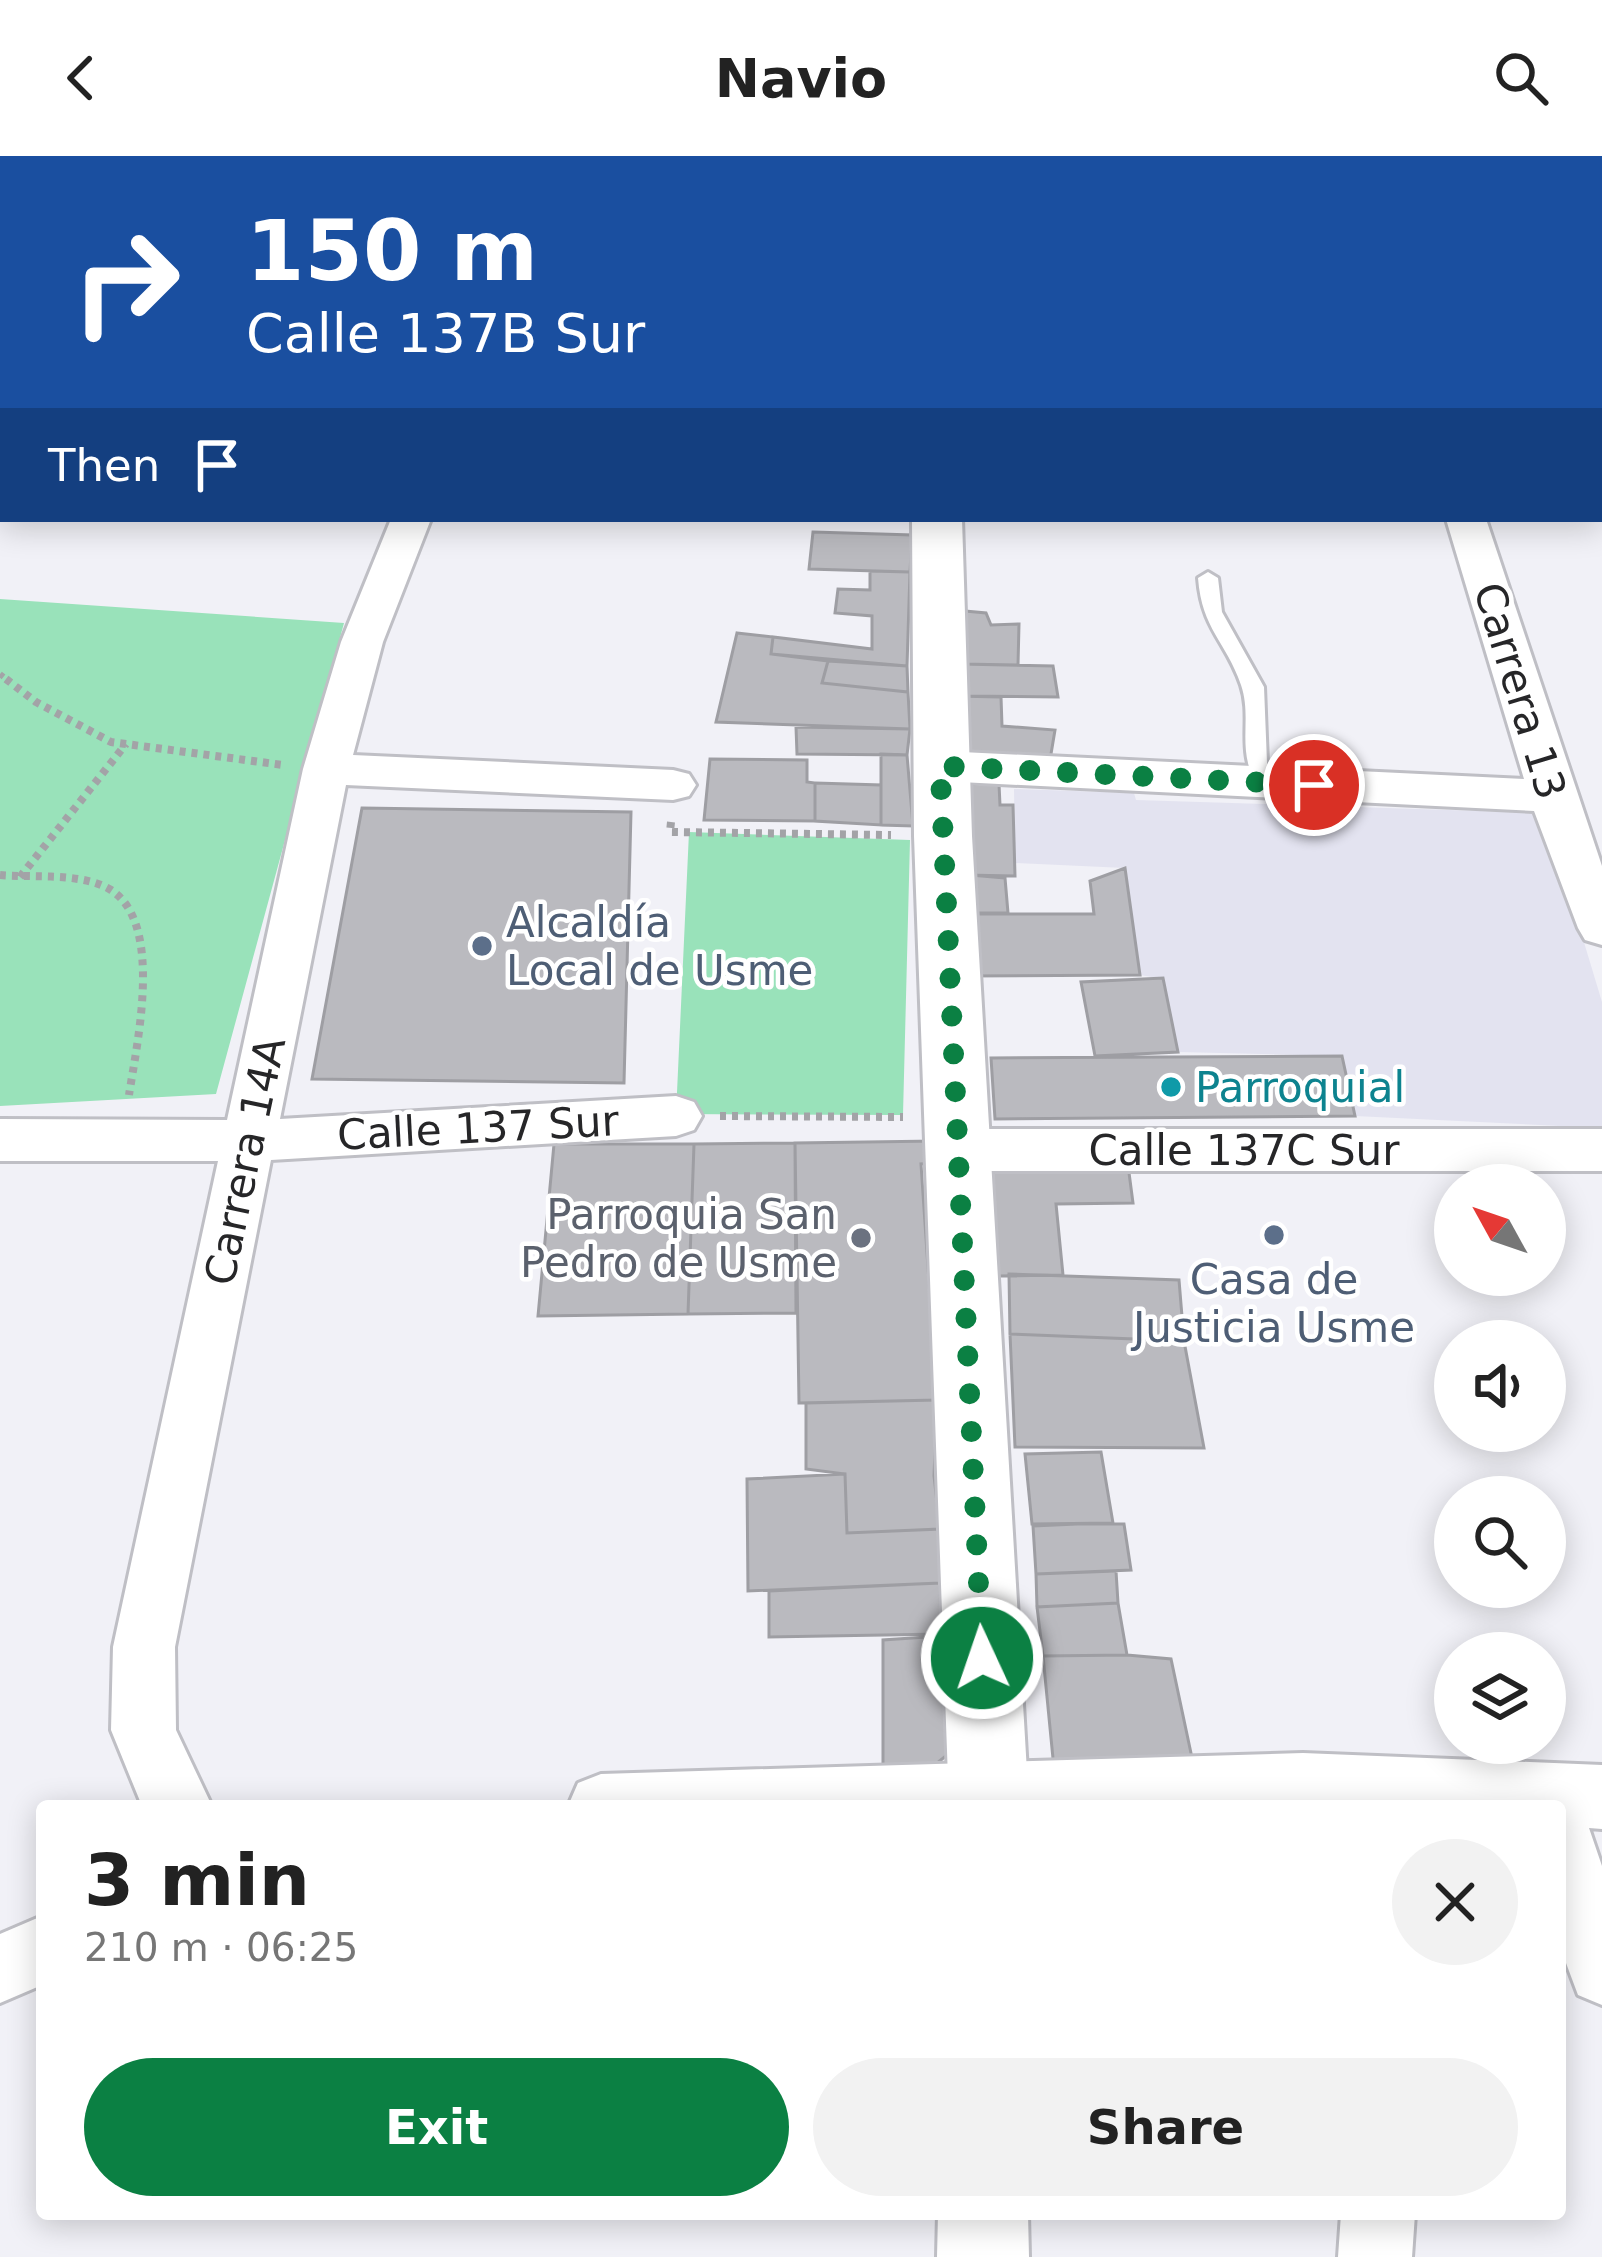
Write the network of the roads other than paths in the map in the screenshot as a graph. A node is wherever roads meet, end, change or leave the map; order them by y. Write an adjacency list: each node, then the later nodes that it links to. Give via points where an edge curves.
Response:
1 (410, 522): 6 (street, Carrera 14A, via 362,641)
2 (937, 522): 5 (street)
3 (1467, 522): 9 (street, Carrera 13)
4 (1208, 578): 7 (lane, via 1211,612 1253,686 1256,763)
5 (940, 766): 7 (street); 13 (street)
6 (326, 770): 8 (street); 15 (street, Carrera 14A)
7 (1266, 783): 9 (street)
8 (673, 785)
9 (1552, 796): 10 (street, Carrera 13)
10 (1593, 880): 11 (street, Carrera 13)
11 (1602, 928)
12 (676, 1116): 15 (street, Calle 137 Sur)
13 (956, 1134): 16 (street, Calle 137C Sur); 19 (street)
14 (0, 1140): 15 (street, Calle 137 Sur)
15 (249, 1141): 18 (street, Carrera 14A, via 144,1647 137,1717)
16 (1602, 1150)
17 (1306, 1795): 20 (street); 21 (street)
18 (175, 1800)
19 (989, 1800)
20 (1042, 1800)
21 (1398, 1800)
22 (1566, 1818): 25 (street)
23 (36, 1953): 24 (street)
24 (0, 1969)
25 (1602, 1971)
26 (983, 2220): 28 (street)
27 (1378, 2220): 29 (street)
28 (982, 2257)
29 (1375, 2257)

